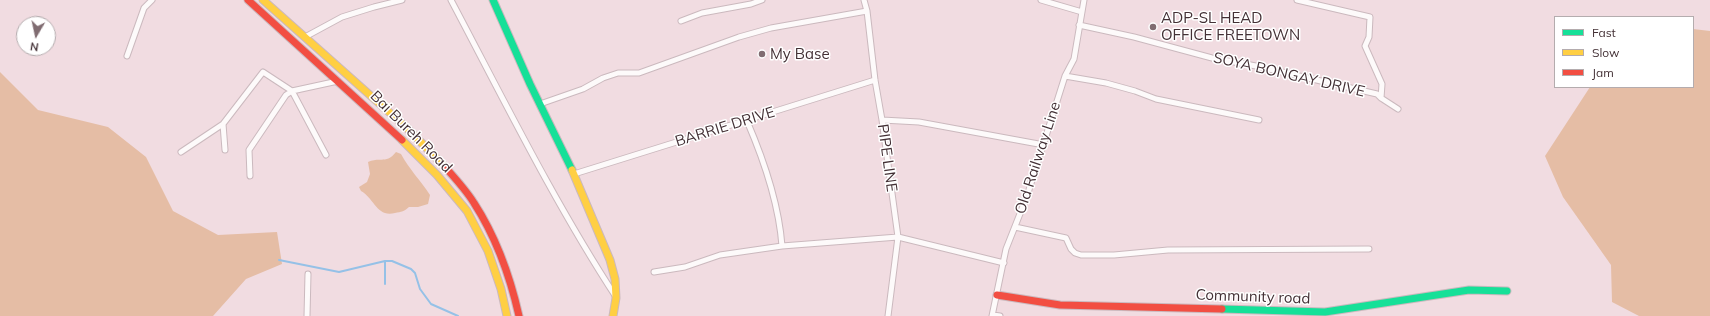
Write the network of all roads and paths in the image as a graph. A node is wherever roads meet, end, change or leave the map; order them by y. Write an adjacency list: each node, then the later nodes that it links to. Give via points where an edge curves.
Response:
1 (152, 0): 17 (street, via 144,8)
2 (248, 0): 20 (main road, Bai Bureh Road)
3 (263, 0): 16 (main road, Bai Bureh Road)
4 (402, 0): 16 (street, via 342,17)
5 (451, 0): 44 (street, via 567,217)
6 (493, 0): 23 (main road)
7 (762, 0): 14 (street, via 702,13)
8 (864, 0): 12 (street, PIPE LINE)
9 (1040, 0): 13 (street)
10 (1084, 0): 13 (street, Old Railway Line)
11 (1297, 0): 22 (street, via 1370,17 1369,37 1365,46 1382,84)
12 (867, 11): 19 (street, PIPE LINE); 23 (street, via 771,28 739,37 639,73 618,73 603,78 583,89)
13 (1082, 12): 15 (street, Old Railway Line)
14 (681, 21)
15 (1079, 26): 18 (street, Old Railway Line, via 1074,59); 22 (street, SOYA BONGAY DRIVE, via 1377,94)
16 (305, 37): 48 (main road, Bai Bureh Road, via 407,128 474,202 498,247 514,289)
17 (127, 56)
18 (1064, 76): 26 (street, via 1106,83 1156,99); 29 (street, Old Railway Line)
19 (875, 80): 25 (street, PIPE LINE); 27 (street, BARRIE DRIVE)
20 (339, 81): 21 (street); 47 (main road, Bai Bureh Road, via 437,174 467,211 488,251)
21 (292, 91): 28 (street, via 263,72); 32 (street); 34 (street, via 286,95 249,150)
22 (1381, 98): 24 (street, SOYA BONGAY DRIVE)
23 (540, 104): 33 (main road)
24 (1398, 109)
25 (882, 120): 29 (street, via 919,122); 36 (street, PIPE LINE)
26 (1259, 120)
27 (747, 121): 33 (street, BARRIE DRIVE); 37 (street, via 759,147)
28 (223, 124): 30 (street); 31 (street)
29 (1044, 145): 35 (street, Old Railway Line)
30 (225, 150)
31 (181, 152)
32 (326, 155)
33 (574, 174): 44 (main road, via 610,260)
34 (250, 176)
35 (1015, 227): 38 (street, via 1066,238 1071,249 1081,255 1168,250); 39 (street, Old Railway Line, via 1006,249)
36 (898, 237): 37 (street); 39 (street); 50 (street, PIPE LINE)
37 (782, 246): 40 (street, via 720,255 685,267)
38 (1368, 249)
39 (1004, 263): 43 (street, Old Railway Line)
40 (654, 272)
41 (308, 274): 46 (street)
42 (1507, 291): 43 (main road, Community road, via 1469,290 1325,312 1060,305)
43 (997, 295): 45 (street, Old Railway Line)
44 (616, 298): 49 (main road)
45 (992, 315): 51 (street)
46 (307, 316)
47 (507, 316)
48 (519, 316)
49 (613, 316)
50 (888, 316)
51 (1000, 316)

